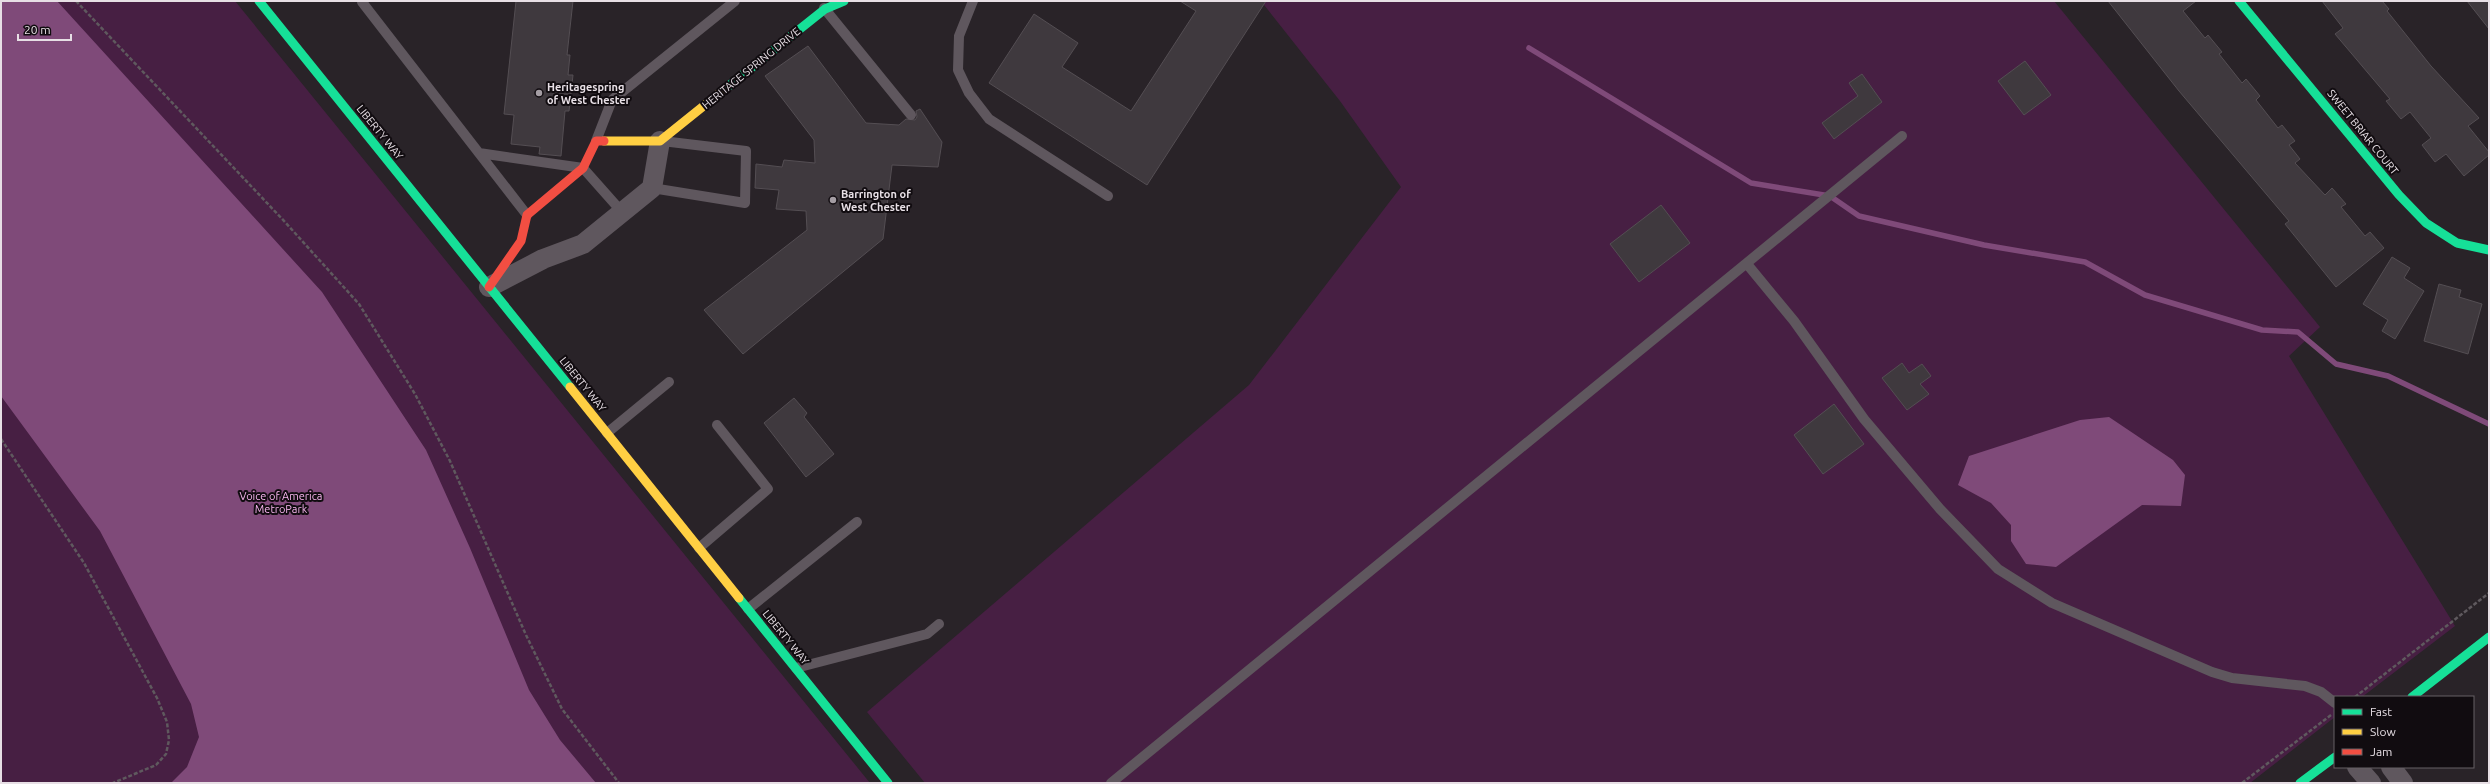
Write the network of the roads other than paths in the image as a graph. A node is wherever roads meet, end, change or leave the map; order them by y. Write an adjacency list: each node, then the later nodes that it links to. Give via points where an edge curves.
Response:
1 (259, 1): 20 (main road, LIBERTY WAY)
2 (735, 1): 10 (lane, via 612,100)
3 (844, 1): 7 (main road, HERITAGE SPRING DRIVE)
4 (973, 1): 15 (lane, via 959,36 958,70 969,93 989,119)
5 (2239, 1): 18 (main road, SWEET BRIAR COURT, via 2426,223 2457,243)
6 (362, 2): 12 (lane)
7 (821, 5): 8 (lane); 11 (main road, HERITAGE SPRING DRIVE)
8 (911, 115)
9 (1902, 136): 19 (lane)
10 (596, 141): 11 (main road); 13 (main road)
11 (660, 141): 14 (street); 14 (lane, via 746,151 745,203)
12 (479, 153): 13 (lane); 17 (lane)
13 (583, 168): 16 (lane); 17 (main road)
14 (652, 188): 16 (street)
15 (1108, 196)
16 (622, 212): 20 (street, via 583,244 543,259)
17 (527, 215): 20 (main road, via 521,241)
18 (2489, 250)
19 (1747, 264): 31 (lane, via 1794,321 1864,419 1940,509 1998,569 2052,602 2212,672 2232,678 2305,686 2321,692); 36 (lane)
20 (489, 287): 23 (main road, LIBERTY WAY)
21 (669, 382): 23 (lane)
22 (717, 426): 25 (lane, via 768,489)
23 (607, 433): 25 (main road, LIBERTY WAY)
24 (857, 522): 26 (lane)
25 (699, 548): 26 (main road, LIBERTY WAY)
26 (748, 610): 29 (main road, LIBERTY WAY)
27 (939, 624): 29 (lane, via 927,634)
28 (2489, 637): 30 (main road)
29 (796, 668): 35 (main road, LIBERTY WAY)
30 (2413, 696)
31 (2334, 702)
32 (2334, 758): 37 (main road)
33 (2359, 768): 38 (street)
34 (2392, 768): 39 (street)
35 (888, 783)
36 (1111, 783)
37 (2300, 783)
38 (2371, 783)
39 (2403, 783)

